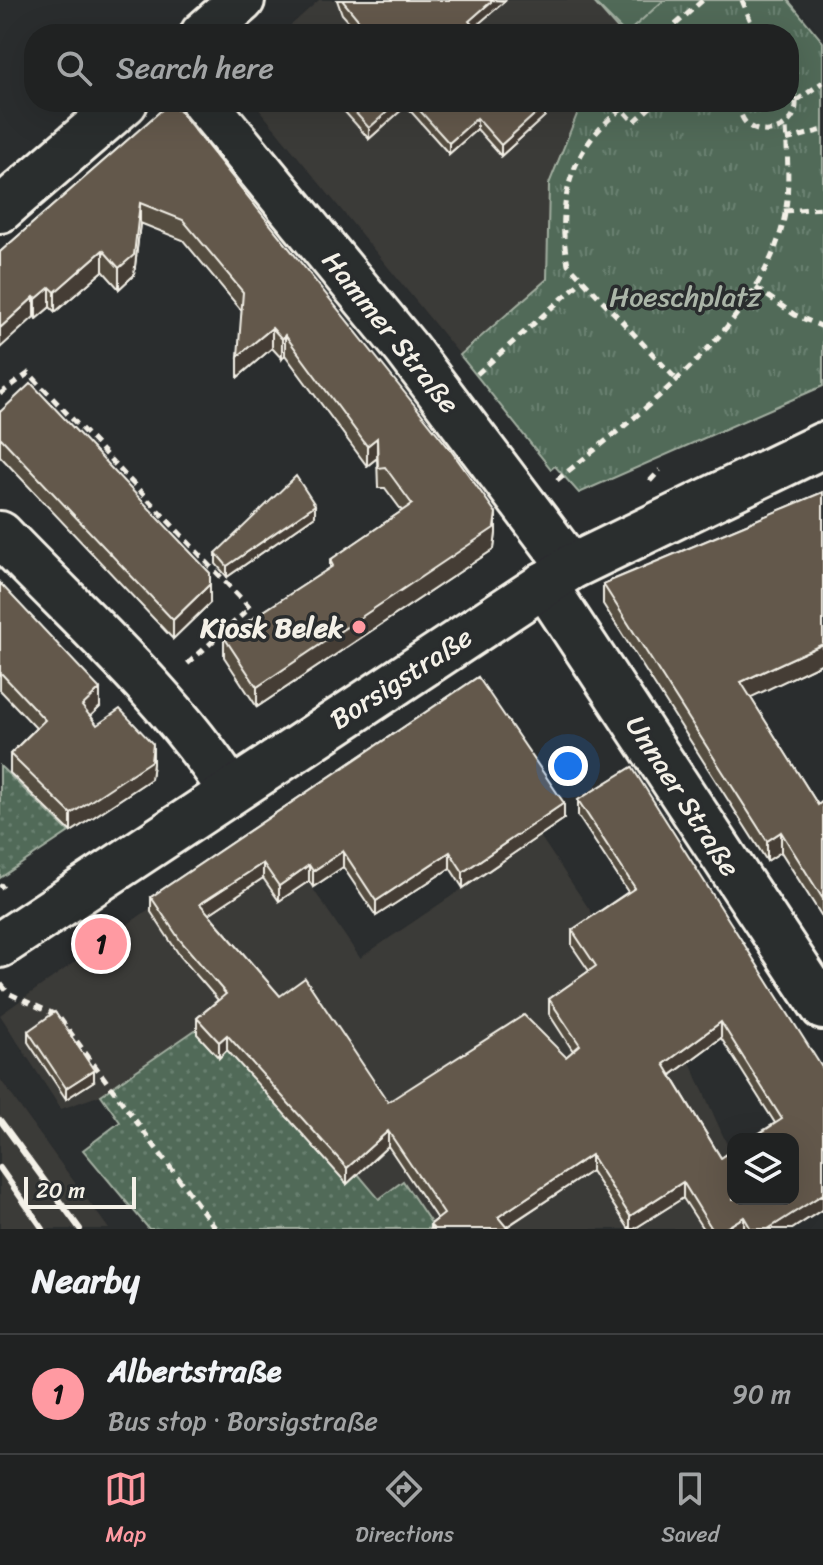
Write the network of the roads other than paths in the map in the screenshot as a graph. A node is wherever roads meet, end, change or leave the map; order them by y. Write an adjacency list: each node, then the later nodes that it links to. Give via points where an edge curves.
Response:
1 (242, 0): 2 (street)
2 (214, 24)
3 (113, 112): 5 (street)
4 (212, 112): 8 (street, Hammer Straße, via 406,348)
5 (0, 210)
6 (823, 445): 8 (street, Borsigstraße, via 682,510)
7 (0, 534): 9 (street, via 208,755)
8 (558, 576): 9 (street, Borsigstraße); 11 (street, Unnaer Straße)
9 (230, 790): 10 (street, Borsigstraße)
10 (0, 945)
11 (823, 1007)

